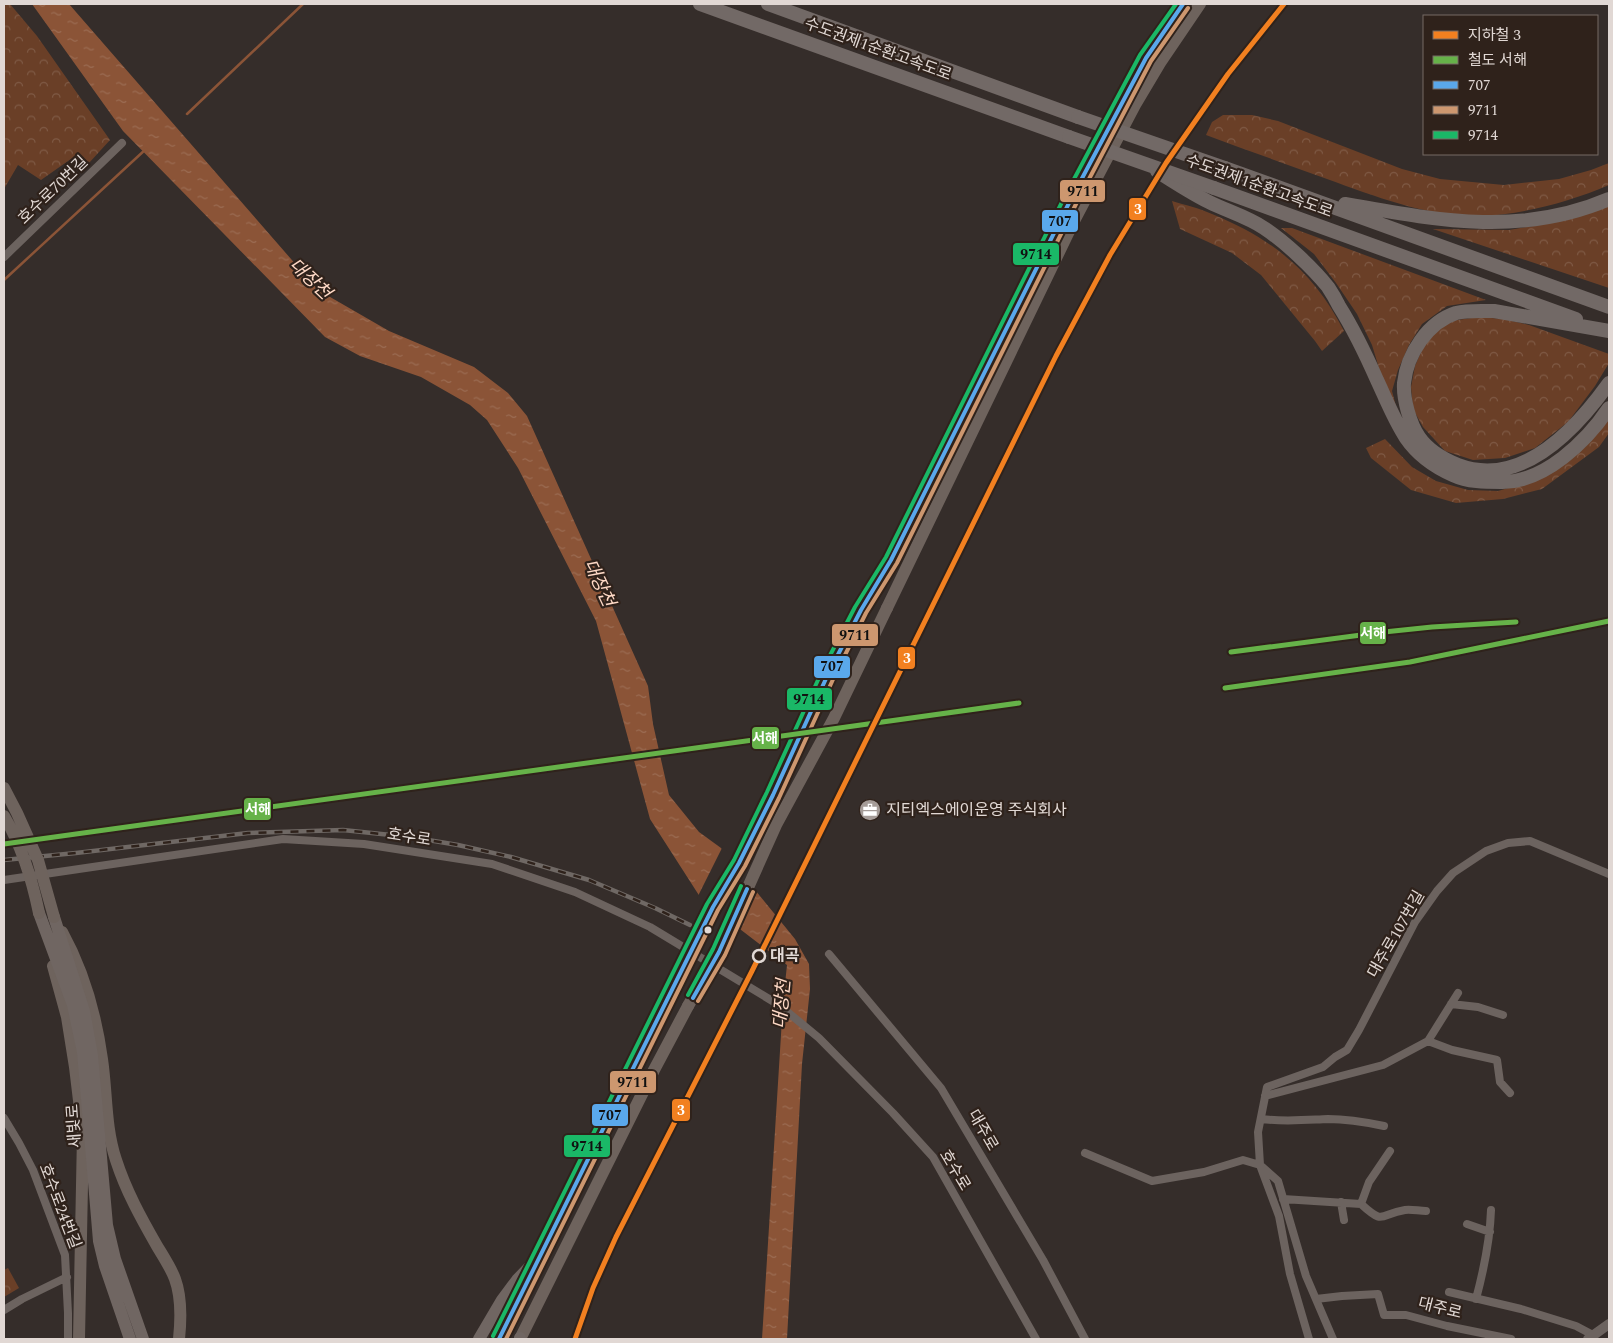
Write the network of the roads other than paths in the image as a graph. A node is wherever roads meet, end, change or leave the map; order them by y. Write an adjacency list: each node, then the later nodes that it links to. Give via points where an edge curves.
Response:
1 (700, 4): 6 (highway, 수도권제1순환고속도로, bridge)
2 (768, 4): 7 (highway, 수도권제1순환고속도로, bridge)
3 (1183, 4): 43 (main road, bridge, via 1146,58 1071,199 891,560 821,687 773,795 713,907)
4 (1200, 4): 58 (main road, bridge, via 1135,105 1074,221 834,718 776,825 720,952 654,1070)
5 (122, 142): 9 (street, 호수로70번길)
6 (1143, 163): 11 (highway, 수도권제1순환고속도로, bridge); 13 (highway, bridge, via 1207,201 1263,227 1287,245 1328,287 1361,345 1406,439 1425,458 1453,475 1478,482 1509,482 1549,468 1574,448)
7 (1306, 198): 8 (highway, via 1412,216 1471,222 1527,222); 10 (highway, 수도권제1순환고속도로)
8 (1609, 199)
9 (4, 257)
10 (1609, 307)
11 (1609, 331): 12 (highway, via 1494,311 1456,314 1441,320 1416,347 1404,383 1411,423 1419,438 1444,460 1480,471 1516,465 1536,457 1580,421)
12 (1609, 383)
13 (1609, 408)
14 (4, 788): 21 (main road, bridge, via 38,860)
15 (4, 803): 21 (main road, bridge, via 31,858)
16 (4, 816): 20 (main road, bridge, via 21,848)
17 (4, 834): 20 (main road, bridge)
18 (1609, 874): 28 (street, 대주로107번길, via 1530,841 1508,843 1453,872 1415,922 1347,1050 1323,1066 1267,1087)
19 (4, 880): 59 (street, 호수로, via 283,839 364,844 492,864 575,892 650,927 779,1006 819,1038 932,1157)
20 (39, 913): 52 (main road, via 67,1017 83,1134); 53 (highway, 새빛로, via 75,1014 83,1052 99,1241)
21 (54, 917): 54 (highway, 새빛로, via 84,1011 91,1046 107,1225 115,1259); 55 (main road, via 72,950 92,1008 115,1158 128,1194 175,1278 181,1322)
22 (829, 954): 60 (street, 대주로, via 942,1088)
23 (1458, 993): 24 (street)
24 (1452, 1004): 25 (street, via 1478,1007); 26 (street)
25 (1503, 1015)
26 (1428, 1041): 27 (street, via 1497,1060 1500,1082); 28 (street, via 1383,1065)
27 (1510, 1093)
28 (1265, 1096): 30 (street)
29 (4, 1118): 44 (street, 호수로24번길, via 33,1170 65,1255)
30 (1260, 1119): 31 (street, via 1281,1122 1330,1119); 34 (street)
31 (1384, 1126)
32 (1390, 1151): 37 (street, via 1370,1182)
33 (1086, 1153): 34 (street, via 1152,1180 1204,1172 1243,1160)
34 (1260, 1165): 35 (street, via 1278,1181); 61 (street, via 1279,1216 1290,1274)
35 (1283, 1199): 36 (street); 46 (street)
36 (1340, 1202): 37 (street); 40 (street)
37 (1361, 1204): 39 (street, via 1373,1215 1383,1218 1405,1210)
38 (1491, 1210): 42 (street)
39 (1426, 1211)
40 (1344, 1220)
41 (1467, 1224): 42 (street)
42 (1490, 1232): 47 (street)
43 (540, 1256): 56 (highway, via 502,1300); 57 (main road)
44 (66, 1277): 48 (street); 51 (street, 호수로24번길)
45 (1449, 1292): 47 (street, 대주로)
46 (1316, 1299): 62 (street); 63 (street, 대주로, via 1378,1294 1384,1315 1406,1315)
47 (1476, 1299): 50 (street, 대주로, via 1576,1326)
48 (4, 1310)
49 (1609, 1324): 50 (street, 대주로)
50 (1591, 1337)
51 (68, 1339)
52 (79, 1339)
53 (130, 1339)
54 (143, 1339)
55 (179, 1339)
56 (479, 1339)
57 (499, 1339)
58 (520, 1339)
59 (1036, 1339)
60 (1085, 1339)
61 (1310, 1339)
62 (1333, 1339)
63 (1511, 1339)

